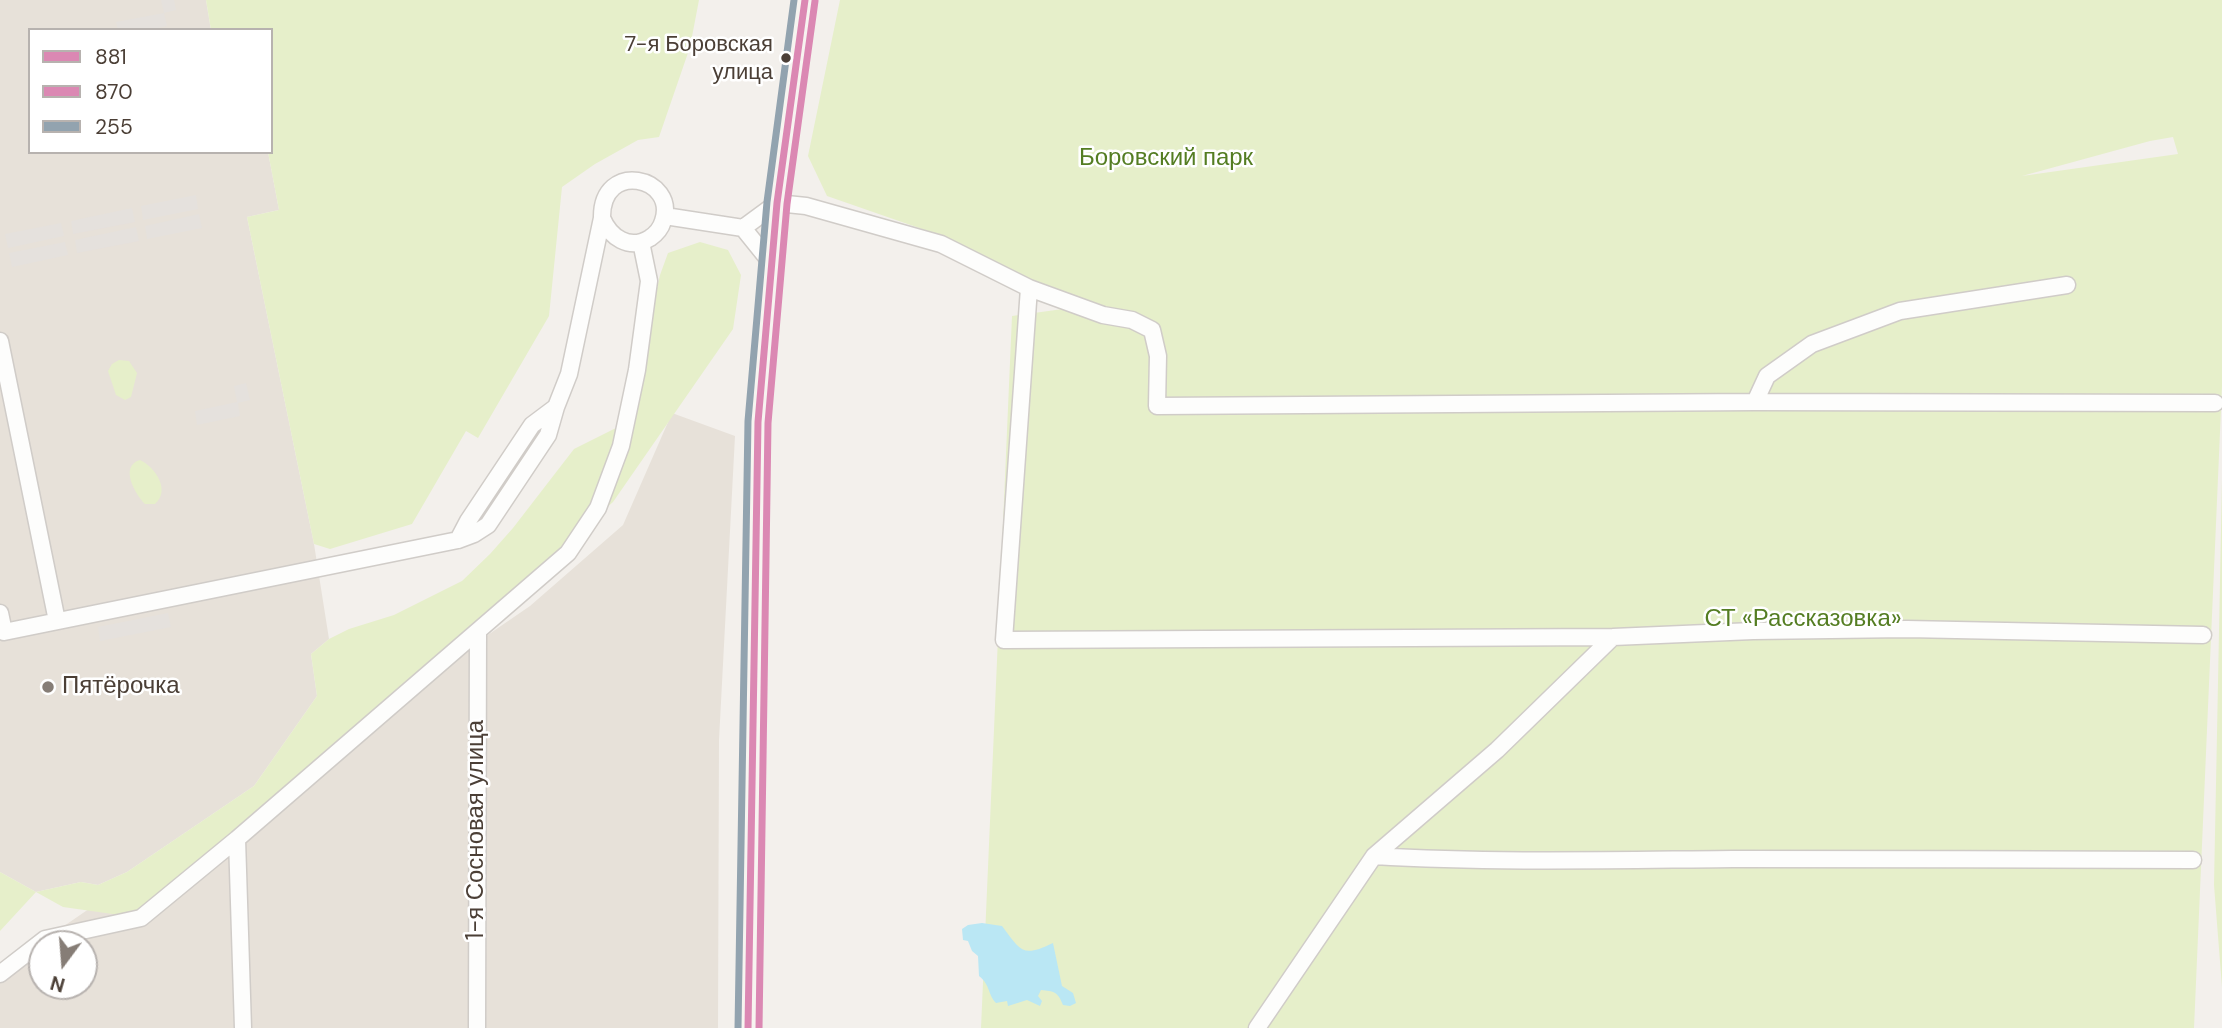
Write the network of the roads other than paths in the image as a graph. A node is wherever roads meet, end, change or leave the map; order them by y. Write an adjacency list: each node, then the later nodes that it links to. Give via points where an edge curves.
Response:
1 (805, 0): 2 (main road)
2 (777, 203): 5 (street); 7 (main road); 9 (street, via 806,206 941,244)
3 (665, 216): 4 (street, via 659,192 638,180 625,180 606,194); 5 (street); 6 (street, via 652,237)
4 (602, 218): 6 (street, via 616,238); 14 (street, via 573,357 548,435 488,525 458,540)
5 (743, 228): 7 (street)
6 (641, 242): 15 (street, via 649,281 636,370 621,446 598,508 568,553)
7 (772, 264): 24 (main road, via 758,422)
8 (2067, 285): 11 (street, via 1900,311 1812,344 1767,376)
9 (1029, 288): 11 (street, via 1152,330 1158,356 1157,406); 17 (street, via 1004,640)
10 (0, 341): 14 (street)
11 (1755, 402): 12 (street)
12 (2215, 403)
13 (0, 613): 14 (street, via 4,632)
14 (57, 621)
15 (478, 631): 18 (street); 23 (street, 1-я Сосновая улица)
16 (2203, 635): 17 (street, via 1907,629)
17 (1613, 637): 19 (street, via 1497,750)
18 (237, 839): 21 (street, via 141,918 45,939); 22 (street)
19 (1374, 856): 20 (street, via 1547,861); 25 (street)
20 (2193, 860)
21 (0, 974)
22 (243, 1028)
23 (477, 1028)
24 (748, 1028)
25 (1257, 1028)

